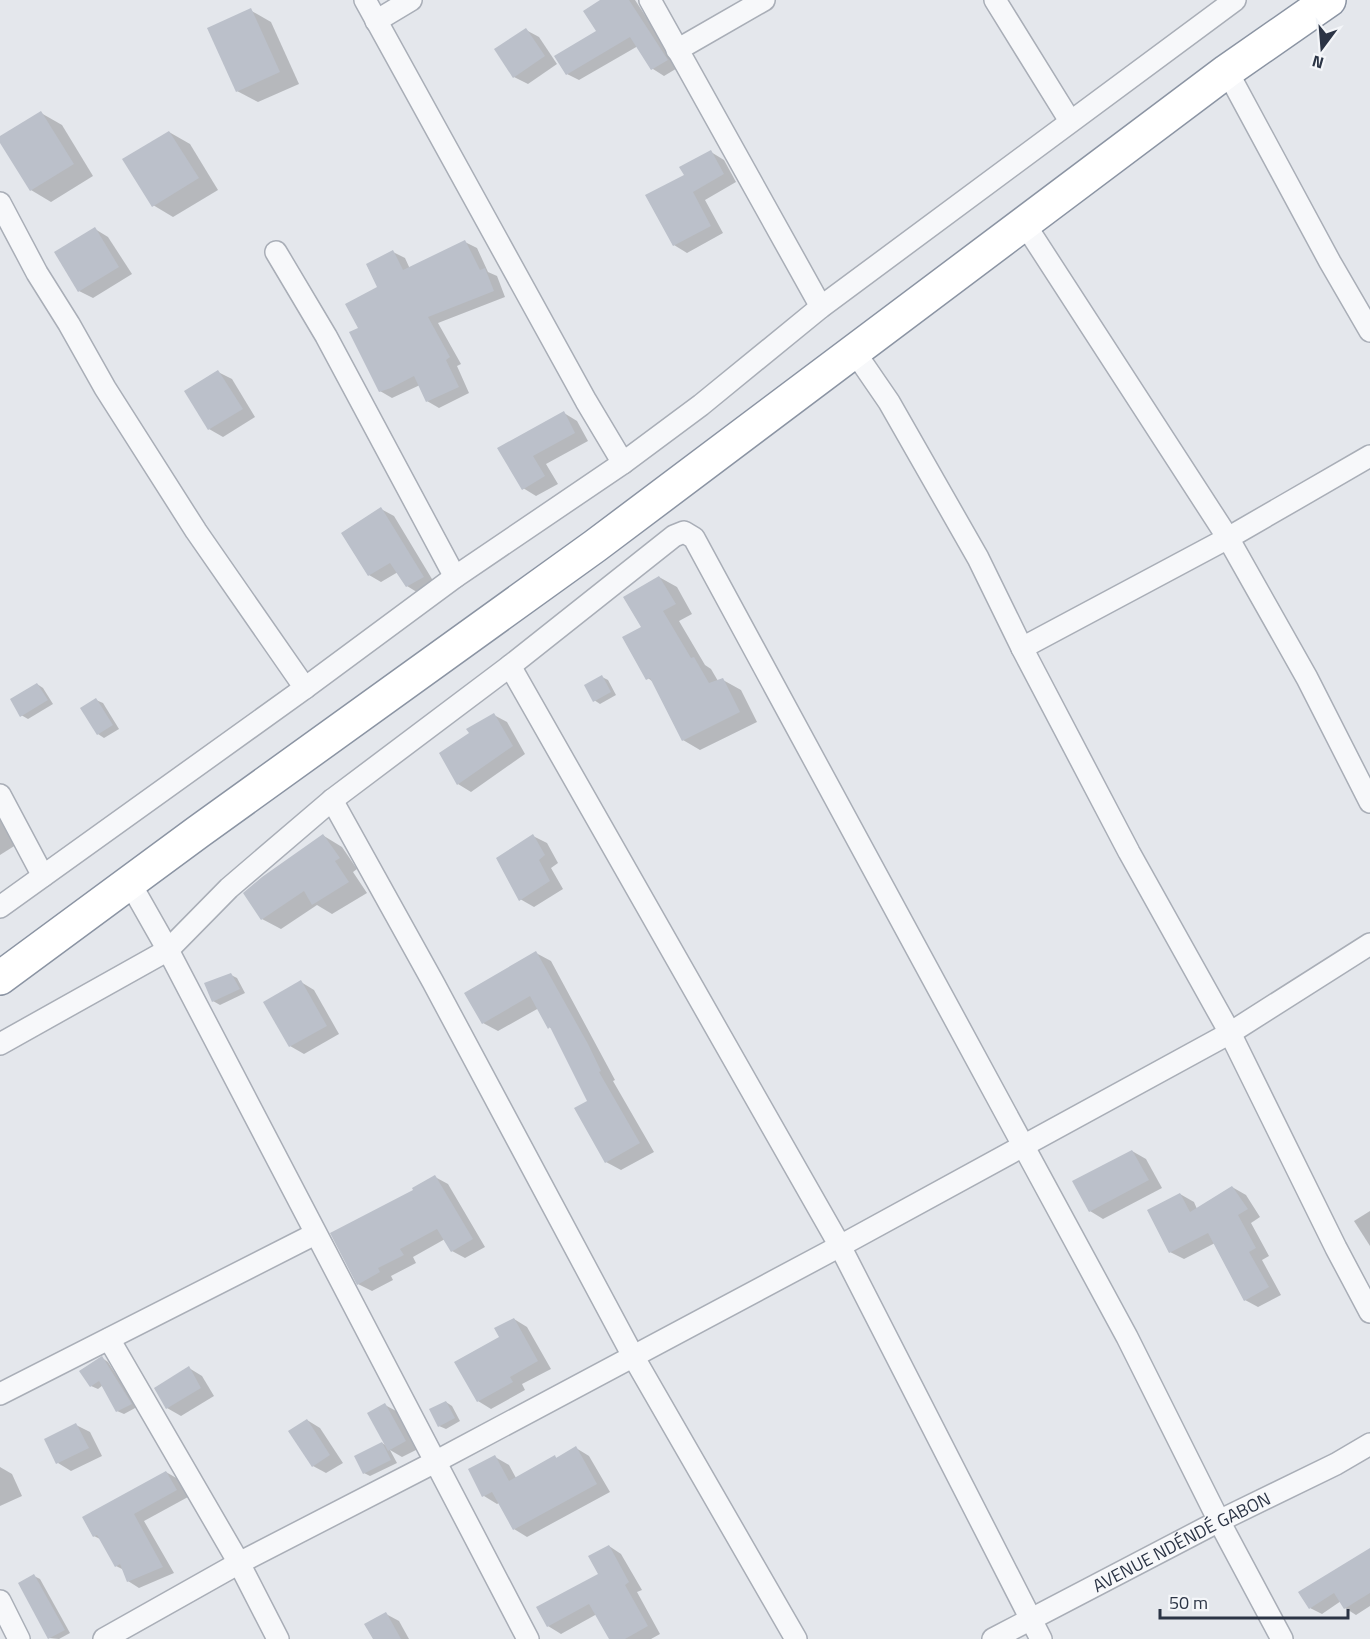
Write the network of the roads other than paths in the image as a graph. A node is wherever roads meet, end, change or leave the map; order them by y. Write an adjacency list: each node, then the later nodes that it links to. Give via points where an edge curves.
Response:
1 (365, 0): 8 (street)
2 (411, 0): 8 (street)
3 (650, 0): 9 (street)
4 (764, 0): 9 (street)
5 (995, 0): 11 (street)
6 (1235, 0): 11 (street)
7 (1329, 0): 10 (highway)
8 (376, 21): 19 (street)
9 (677, 50): 15 (street)
10 (1227, 71): 13 (highway); 16 (street)
11 (1070, 121): 15 (street)
12 (0, 203): 24 (street, via 105,388 196,531)
13 (1024, 223): 17 (highway); 20 (street)
14 (276, 252): 21 (street, via 326,336)
15 (821, 307): 19 (street)
16 (1370, 331)
17 (854, 351): 22 (street, via 889,402 978,558); 29 (highway, via 595,546)
18 (1370, 456): 20 (street)
19 (623, 463): 21 (street)
20 (1228, 538): 22 (street); 27 (street, via 1307,678)
21 (455, 577): 24 (street)
22 (1022, 648): 34 (street)
23 (510, 666): 26 (street); 36 (street, via 674,536 684,532 694,538); 38 (street)
24 (305, 688): 28 (street)
25 (0, 795): 28 (street)
26 (332, 800): 32 (street, via 236,882); 41 (street)
27 (1370, 802)
28 (43, 876): 30 (street)
29 (130, 883): 32 (street); 33 (highway)
30 (0, 908)
31 (1370, 944): 34 (street)
32 (168, 950): 35 (street); 37 (street)
33 (0, 978)
34 (1230, 1033): 36 (street); 39 (street)
35 (0, 1044)
36 (1022, 1146): 38 (street); 45 (street, via 1126,1337)
37 (315, 1234): 40 (street); 44 (street)
38 (840, 1246): 41 (street); 48 (street)
39 (1370, 1312)
40 (109, 1339): 42 (street); 46 (street)
41 (633, 1356): 44 (street); 53 (street)
42 (0, 1394)
43 (1370, 1444): 45 (street, AVENUE NDÉNDÉ GABON)
44 (435, 1462): 46 (street); 52 (street)
45 (1219, 1521): 48 (street, AVENUE NDÉNDÉ GABON); 56 (street)
46 (239, 1563): 50 (street); 51 (street)
47 (0, 1601): 49 (street)
48 (1031, 1620): 54 (street, AVENUE NDÉNDÉ GABON); 55 (street)
49 (19, 1639)
50 (104, 1639)
51 (278, 1639)
52 (528, 1639)
53 (795, 1639)
54 (993, 1639)
55 (1041, 1639)
56 (1282, 1639)

